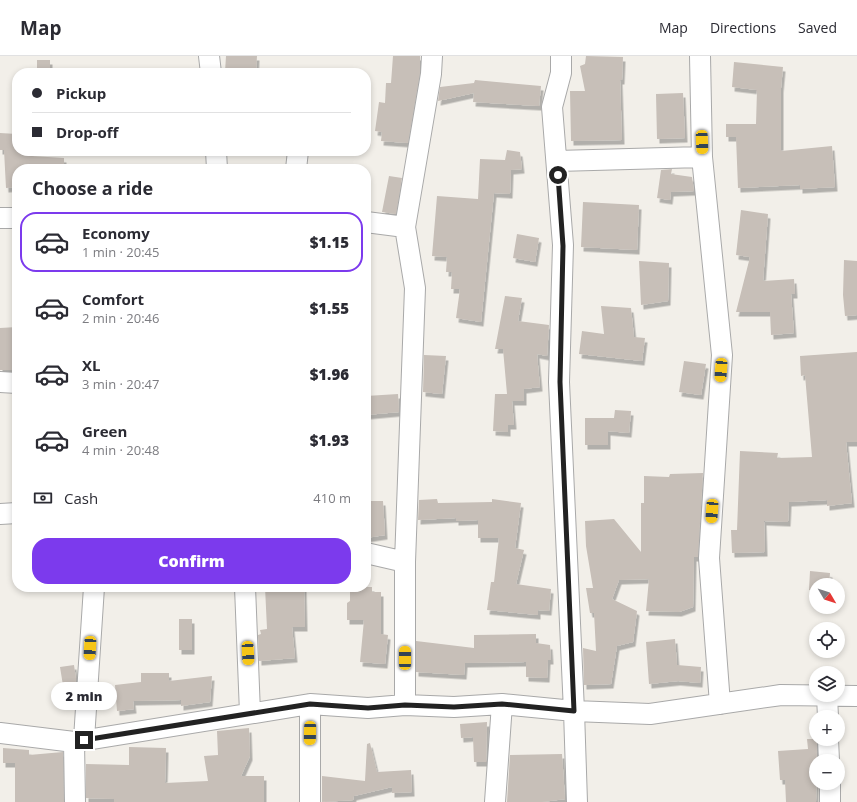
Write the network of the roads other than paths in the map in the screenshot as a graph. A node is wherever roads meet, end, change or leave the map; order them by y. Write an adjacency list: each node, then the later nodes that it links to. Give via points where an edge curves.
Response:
1 (209, 56): 5 (street)
2 (432, 56): 11 (street)
3 (561, 56): 7 (street, via 561,72 552,107)
4 (700, 56): 6 (street)
5 (210, 68)
6 (702, 157): 7 (street); 25 (street, via 722,355 709,558)
7 (557, 161): 27 (street, via 563,246 560,382)
8 (0, 218): 9 (street)
9 (12, 218)
10 (371, 223): 11 (street)
11 (405, 226): 17 (street, via 415,288)
12 (0, 382): 13 (street)
13 (12, 383)
14 (12, 513): 15 (street)
15 (0, 514)
16 (371, 554): 17 (street)
17 (405, 562): 26 (street)
18 (94, 592): 30 (street)
19 (245, 592): 28 (street)
20 (809, 696): 25 (street, via 781,695)
21 (845, 696): 22 (street)
22 (857, 696)
23 (310, 704): 26 (street, via 368,708); 28 (street); 33 (street)
24 (502, 704): 26 (street, via 454,707); 27 (street); 34 (street)
25 (720, 704): 27 (street, via 650,714)
26 (405, 705)
27 (574, 711): 35 (street)
28 (250, 713): 30 (street)
29 (0, 732): 30 (street)
30 (79, 741): 32 (street)
31 (830, 790): 36 (street)
32 (75, 802)
33 (310, 802)
34 (495, 802)
35 (577, 802)
36 (830, 802)

